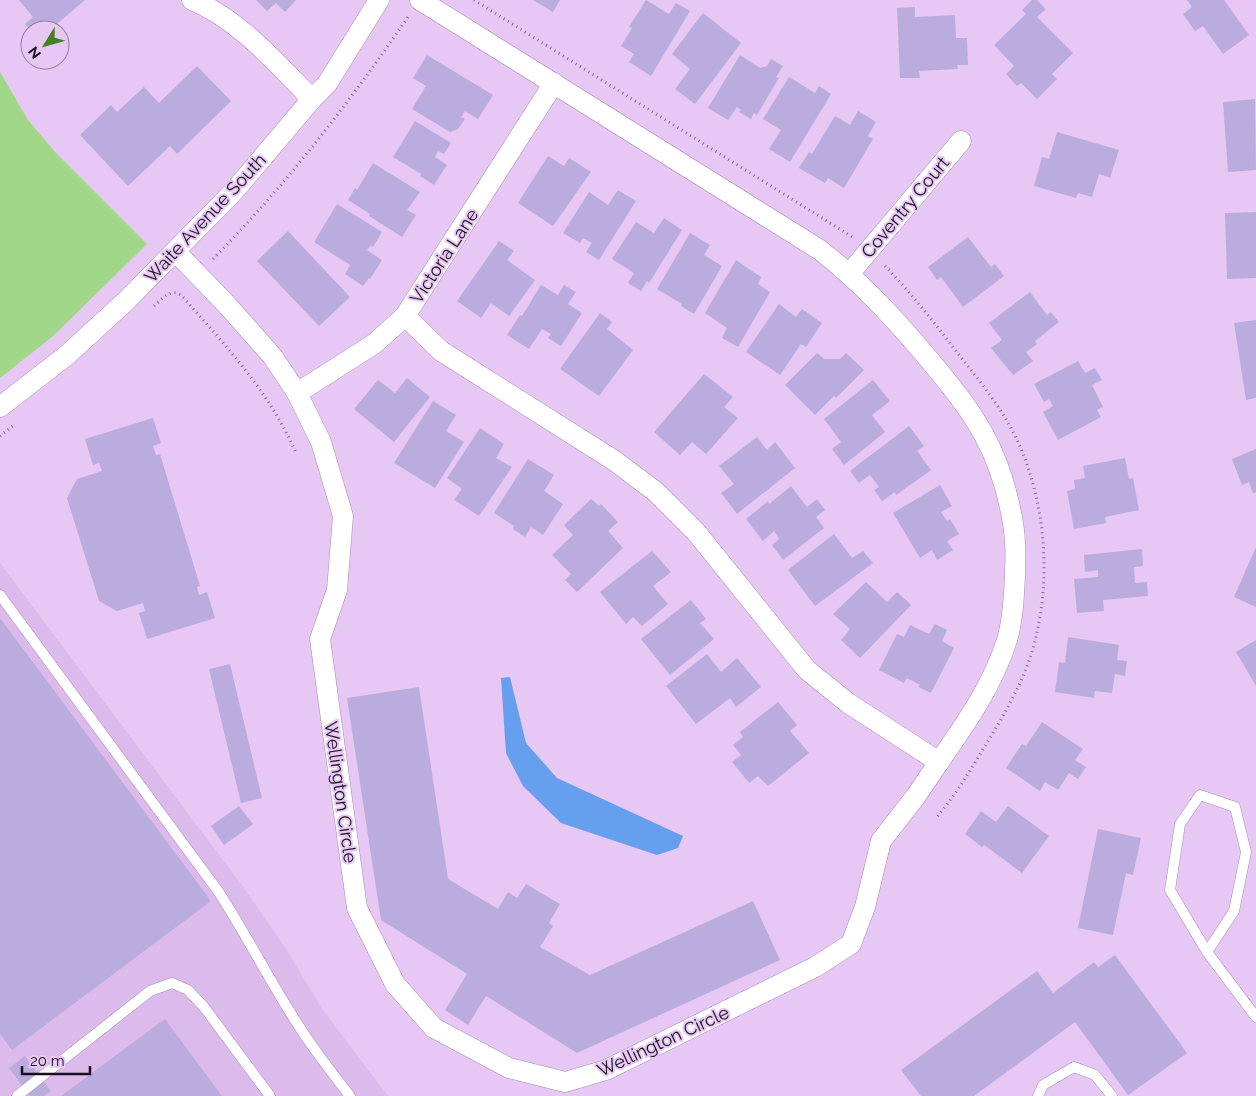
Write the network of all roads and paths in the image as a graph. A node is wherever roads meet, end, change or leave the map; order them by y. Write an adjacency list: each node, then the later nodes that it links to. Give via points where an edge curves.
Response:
1 (192, 0): 6 (street, via 234,24)
2 (378, 0): 6 (street, Waite Avenue South, via 327,84)
3 (474, 0): 8 (path, via 843,230)
4 (416, 6): 5 (street, Wellington Circle); 11 (path, via 316,144 245,226)
5 (554, 83): 10 (street, Wellington Circle, via 820,250); 13 (street, Victoria Lane)
6 (312, 99): 9 (street, Waite Avenue South, via 235,190)
7 (961, 141): 8 (street, Coventry Court)
8 (869, 251): 10 (street, Coventry Court); 21 (path, via 908,290 1006,419 1032,479 1042,530 1041,609 1034,648 1006,713 968,775)
9 (176, 252): 11 (street, Wellington Circle); 15 (street, Waite Avenue South, via 67,355)
10 (850, 273): 20 (street, Wellington Circle, via 899,323 976,420 996,461 1008,499 1015,540 1014,591 1008,638 993,677)
11 (198, 274): 14 (street, Wellington Circle, via 273,357)
12 (151, 309): 18 (path, via 169,293 179,293 251,375 277,414)
13 (405, 316): 14 (street, Victoria Lane, via 374,344); 20 (street, via 440,350 615,461 656,492 696,532 807,670 848,703)
14 (296, 392): 20 (street, Wellington Circle, via 321,442 343,516 337,590 320,639 358,908 395,984 434,1028 508,1068 565,1082 606,1070 815,967 851,944 865,907 881,841)
15 (0, 407)
16 (22, 419): 17 (path)
17 (0, 436)
18 (296, 453)
19 (0, 595): 26 (lane, via 218,891 290,1012)
20 (939, 762)
21 (936, 818)
22 (1207, 952): 22 (lane, via 1170,890 1180,824 1200,795 1234,807 1246,852 1234,911); 23 (lane)
23 (1256, 1017)
24 (17, 1096): 25 (lane, via 150,991 172,983 188,990 204,1007)
25 (270, 1096)
26 (350, 1096)
27 (1038, 1096): 28 (lane, via 1043,1085 1074,1067 1095,1075)
28 (1112, 1096)

